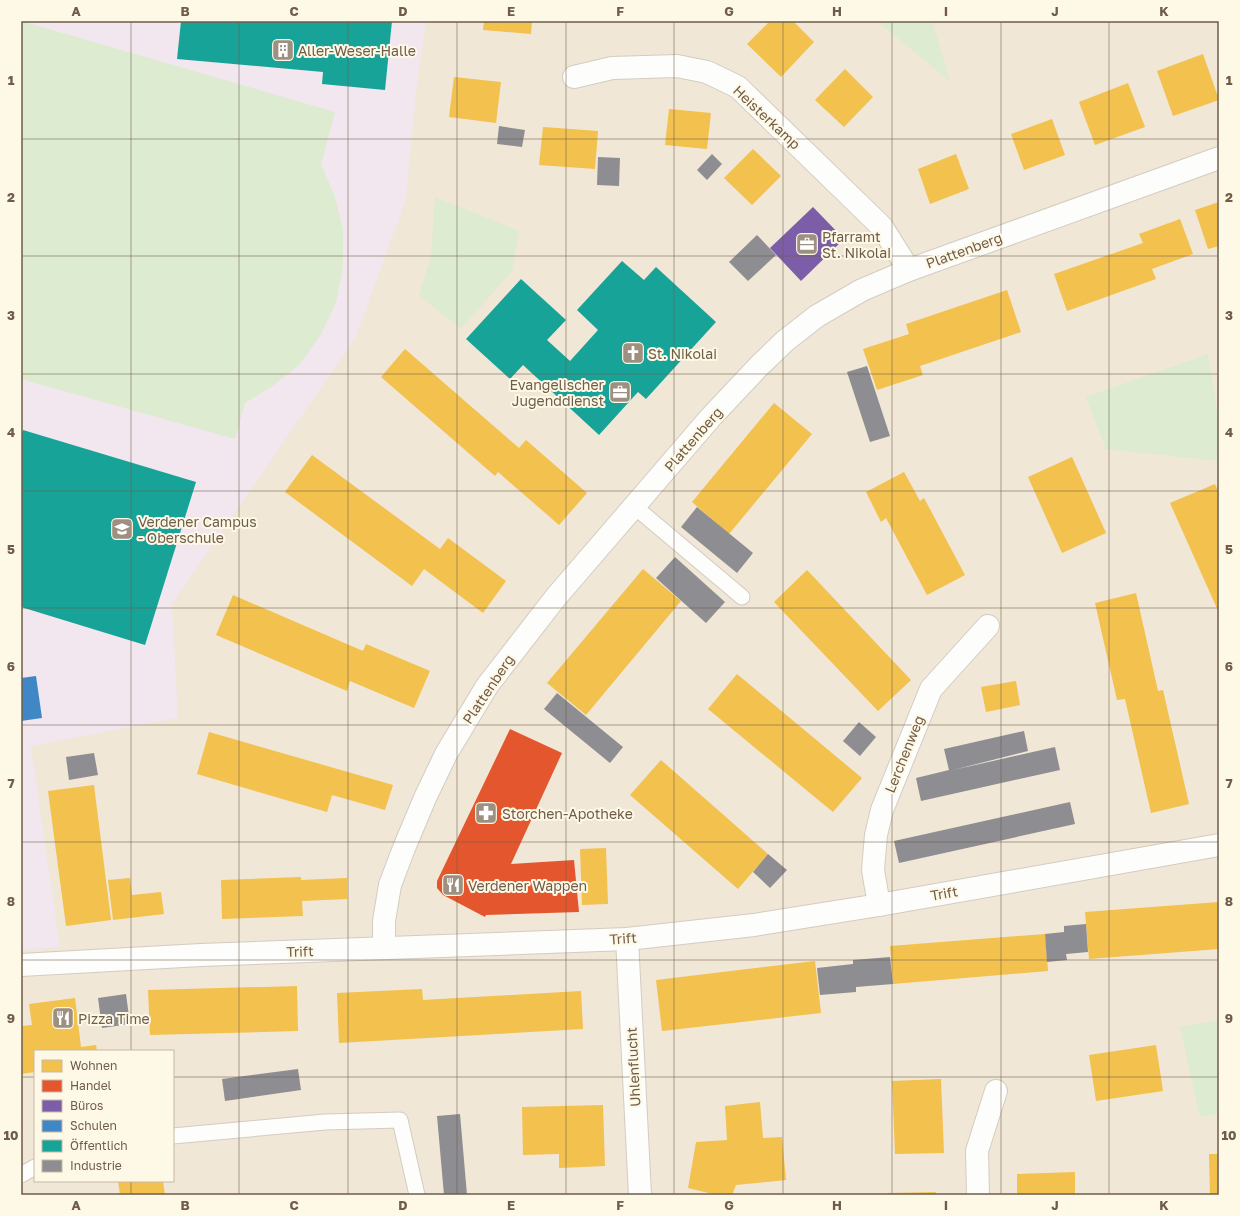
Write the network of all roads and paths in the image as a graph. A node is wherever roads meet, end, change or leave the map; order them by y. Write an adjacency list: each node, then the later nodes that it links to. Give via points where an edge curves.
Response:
1 (574, 77): 3 (street, Heisterkamp, via 612,68 677,66 707,72 738,87 882,227)
2 (1219, 158): 3 (street, Plattenberg)
3 (909, 270): 4 (street, Plattenberg, via 862,290 817,316 785,341 711,417)
4 (636, 507): 5 (lane); 10 (street, Plattenberg, via 556,597 487,686 446,754 422,805 390,885 384,921)
5 (742, 597)
6 (988, 626): 8 (street, Lerchenweg, via 931,689 882,810 876,835 874,870)
7 (1219, 845): 8 (street, Trift)
8 (879, 905): 9 (street, Trift, via 754,925)
9 (627, 939): 10 (street, Trift); 17 (street, Uhlenflucht)
10 (384, 948): 11 (street, Trift)
11 (21, 965)
12 (996, 1091): 18 (street, via 977,1151)
13 (174, 1136): 16 (lane, via 325,1122 400,1120)
14 (34, 1168): 15 (lane)
15 (21, 1175)
16 (417, 1195)
17 (640, 1195)
18 (978, 1195)

